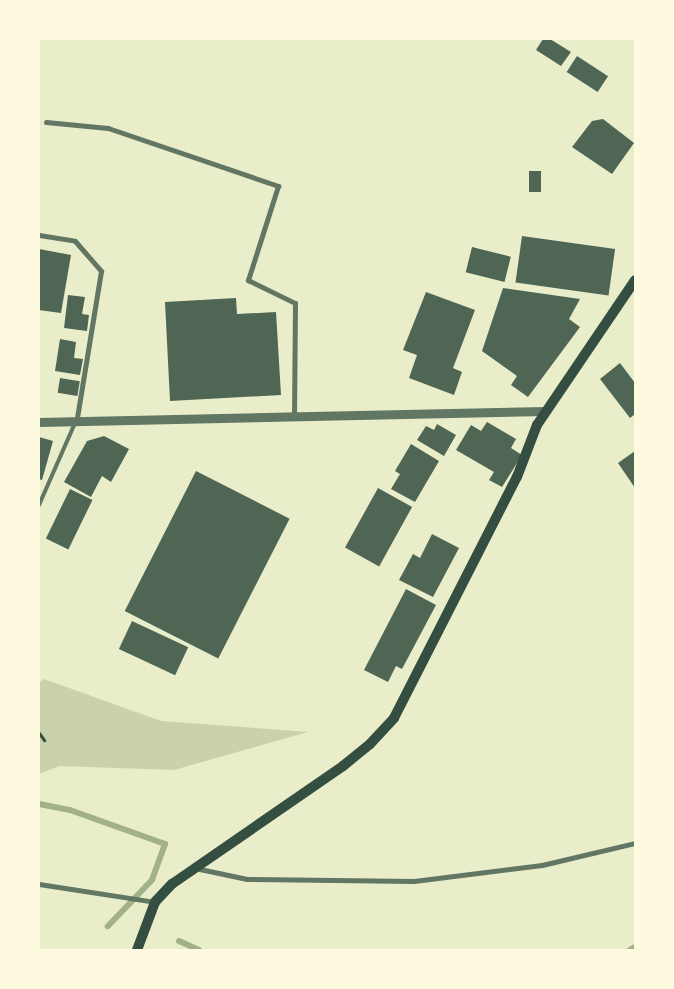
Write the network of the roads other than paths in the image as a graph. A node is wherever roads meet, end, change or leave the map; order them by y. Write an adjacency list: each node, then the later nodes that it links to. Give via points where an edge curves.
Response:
1 (46, 122): 5 (street, via 108,128 278,186 248,280 295,302)
2 (39, 234): 7 (street, via 75,241 101,271)
3 (635, 280): 4 (main road)
4 (546, 411): 5 (street); 10 (main road, via 537,425 517,477 394,718 343,766)
5 (294, 416): 7 (street)
6 (39, 422): 7 (street)
7 (76, 423): 8 (lane)
8 (39, 505)
9 (635, 843): 10 (street, via 542,865 414,881 248,879)
10 (192, 868): 12 (main road)
11 (39, 884): 12 (street)
12 (154, 902): 13 (main road)
13 (137, 950)

